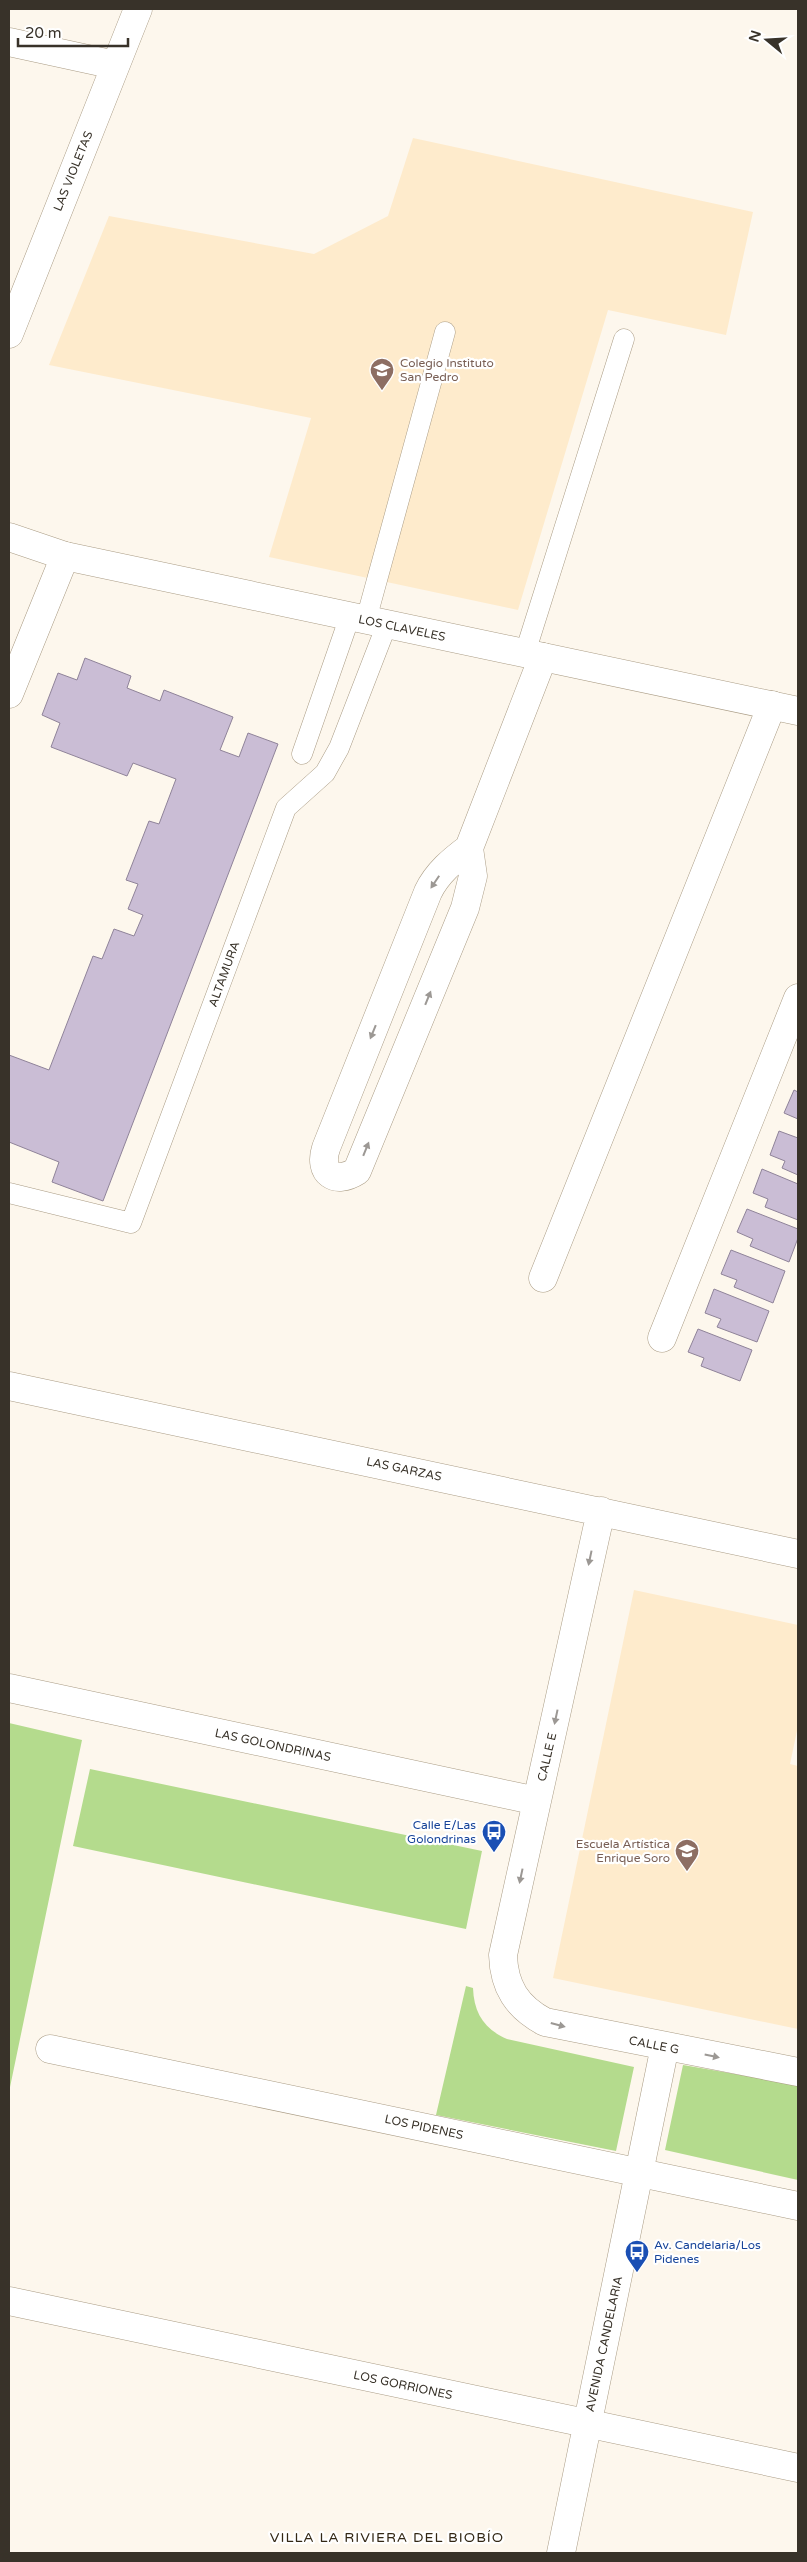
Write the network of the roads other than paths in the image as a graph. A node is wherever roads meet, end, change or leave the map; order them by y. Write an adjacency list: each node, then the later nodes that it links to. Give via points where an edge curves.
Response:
1 (138, 9): 3 (street, LAS VIOLETAS)
2 (9, 42): 3 (street)
3 (115, 65): 5 (street, LAS VIOLETAS)
4 (445, 332): 9 (lane)
5 (9, 334)
6 (624, 340): 10 (lane)
7 (9, 537): 8 (street, LOS CLAVELES)
8 (65, 556): 9 (street, LOS CLAVELES); 11 (street)
9 (368, 620): 10 (street, LOS CLAVELES); 13 (lane, via 330,675); 16 (lane, ALTAMURA, via 339,748 325,773 286,808 131,1223)
10 (534, 655): 12 (street, LOS CLAVELES); 14 (street)
11 (9, 694)
12 (785, 708): 17 (street)
13 (302, 754)
14 (469, 848): 14 (street, one-way to 14, via 452,861 428,892 326,1148 325,1165 334,1177 348,1177 357,1171 376,1126 465,908 473,876)
15 (798, 998): 18 (street)
16 (9, 1193)
17 (543, 1278)
18 (662, 1338)
19 (9, 1386): 20 (street, LAS GARZAS)
20 (601, 1511): 21 (street, LAS GARZAS); 23 (street, CALLE E, one-way to 23)
21 (798, 1554)
22 (9, 1688): 23 (street, LAS GOLONDRINAS)
23 (537, 1801): 24 (street, CALLE E, one-way to 24, via 503,1955 504,1972)
24 (517, 2001): 25 (street, CALLE G, one-way to 25, via 545,2022)
25 (665, 2046): 27 (street, CALLE G, one-way to 27); 28 (street, AVENIDA CANDELARIA)
26 (50, 2049): 28 (street, LOS PIDENES)
27 (798, 2072)
28 (639, 2172): 29 (street, LOS PIDENES); 31 (street, AVENIDA CANDELARIA)
29 (798, 2206)
30 (9, 2301): 31 (street, LOS GORRIONES)
31 (587, 2424): 32 (street, LOS GORRIONES); 33 (street, AVENIDA CANDELARIA)
32 (798, 2468)
33 (561, 2553)

